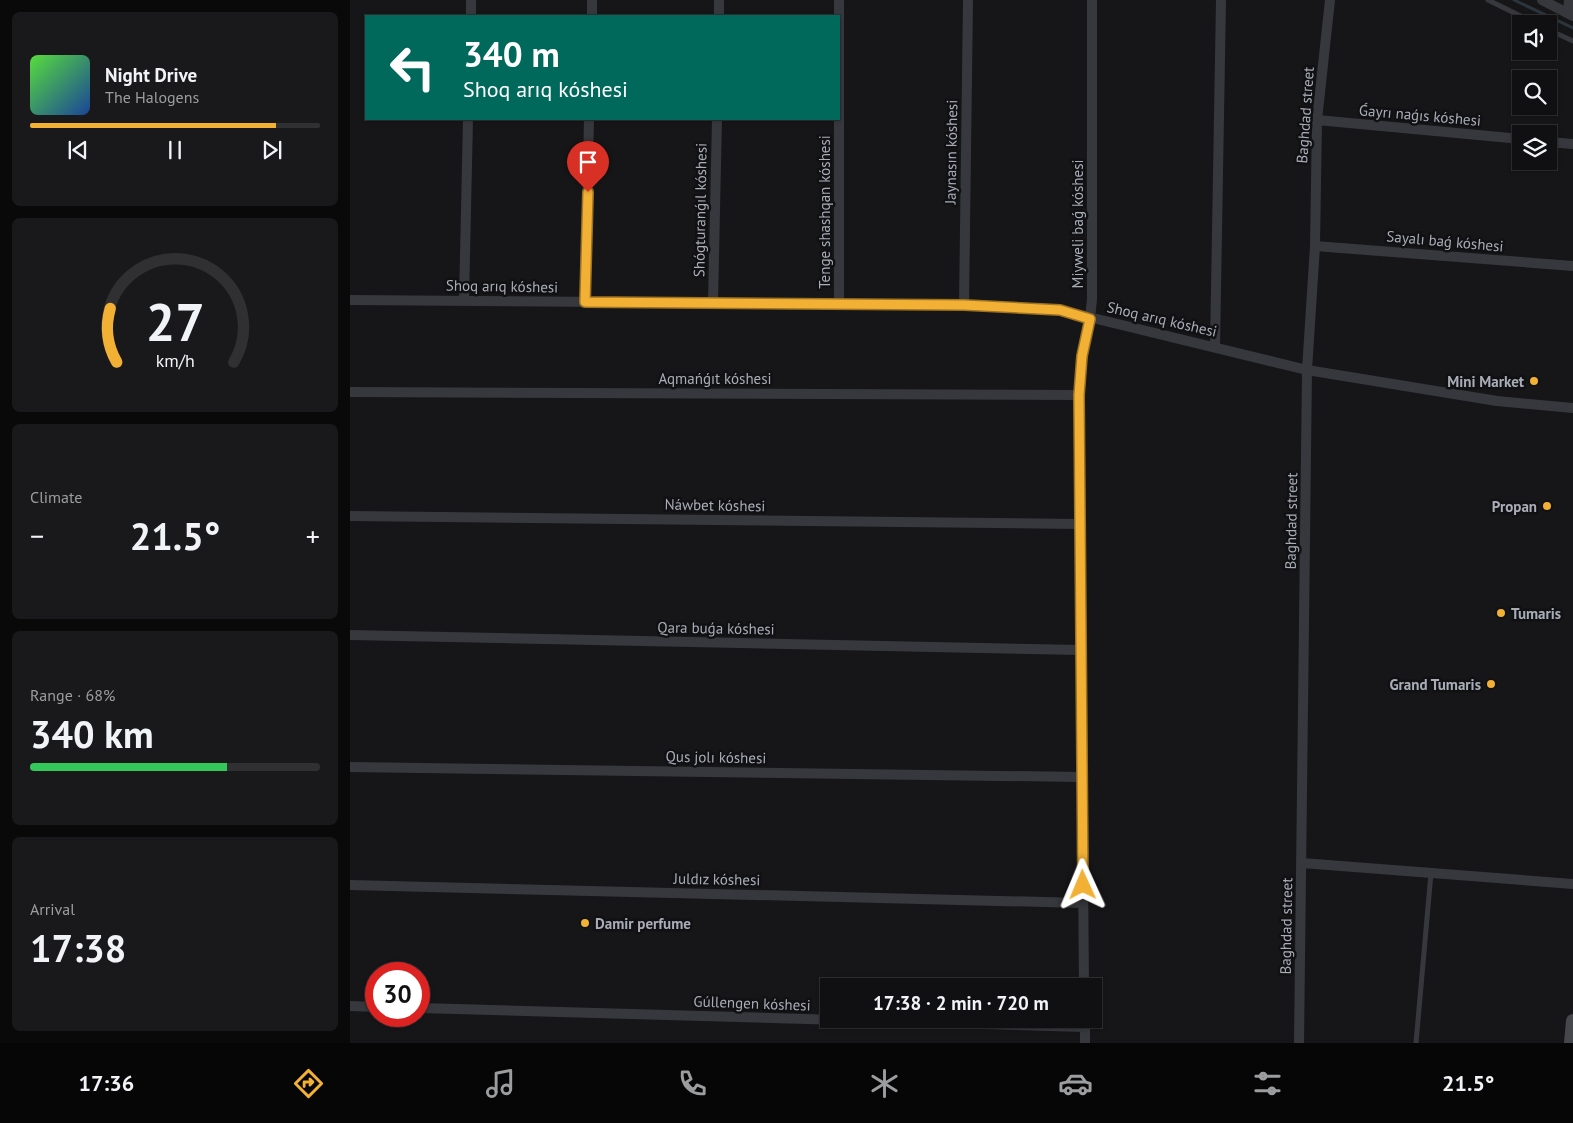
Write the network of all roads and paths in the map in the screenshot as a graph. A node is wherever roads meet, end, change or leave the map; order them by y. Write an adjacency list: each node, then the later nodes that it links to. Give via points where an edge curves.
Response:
1 (472, 0): 13 (street)
2 (592, 0): 14 (street)
3 (719, 0): 15 (street)
4 (840, 0): 16 (street, Tenge shashqan kóshesi)
5 (968, 0): 35 (street, Jaynasın kóshesi)
6 (1092, 0): 36 (street, Miyweli baǵ kóshesi)
7 (1220, 0): 37 (street)
8 (1330, 0): 24 (street, Baghdad street)
9 (1488, 0): 17 (lane)
10 (1542, 0): 12 (street)
11 (1569, 0): 12 (street)
12 (1570, 14)
13 (471, 15)
14 (592, 15)
15 (719, 15)
16 (840, 15)
17 (1519, 15)
18 (1557, 34): 19 (lane)
19 (1573, 41)
20 (468, 120): 31 (street)
21 (589, 120): 32 (street)
22 (717, 120): 33 (street, Shógturanǵıl kóshesi)
23 (840, 120): 34 (street, Tenge shashqan kóshesi)
24 (1317, 120): 25 (street, Ǵayrı naǵıs kóshesi); 28 (street, Baghdad street)
25 (1512, 138)
26 (1557, 143): 27 (street)
27 (1573, 144)
28 (1316, 246): 29 (street, Sayalı baǵ kóshesi); 38 (street, Baghdad street)
29 (1573, 266)
30 (350, 300): 31 (street, Shoq arıq kóshesi)
31 (464, 300): 32 (street, Shoq arıq kóshesi)
32 (585, 302): 33 (street, Shoq arıq kóshesi)
33 (713, 303): 34 (street, Shoq arıq kóshesi)
34 (839, 304): 35 (street, Shoq arıq kóshesi)
35 (964, 305): 36 (street, Shoq arıq kóshesi, via 1060,310)
36 (1090, 319): 37 (street, Shoq arıq kóshesi); 40 (street, Miyweli baǵ kóshesi, via 1082,356)
37 (1215, 347): 38 (street, Shoq arıq kóshesi)
38 (1307, 370): 41 (street, Shoq arıq kóshesi, via 1496,401); 48 (street, Baghdad street)
39 (350, 392): 40 (street, Aqmańǵıt kóshesi)
40 (1079, 395): 43 (street, Miyweli baǵ kóshesi)
41 (1573, 408)
42 (350, 516): 43 (street, Náwbet kóshesi)
43 (1080, 524): 45 (street, Miyweli baǵ kóshesi)
44 (350, 635): 45 (street, Qara buǵa kóshesi)
45 (1081, 650): 47 (street, Miyweli baǵ kóshesi)
46 (350, 767): 47 (street, Qus jolı kóshesi)
47 (1082, 776): 52 (street, Miyweli baǵ kóshesi)
48 (1302, 863): 49 (street); 61 (street, Baghdad street)
49 (1431, 872): 50 (street); 62 (lane)
50 (1573, 884)
51 (350, 885): 52 (street, Juldız kóshesi)
52 (1084, 903): 53 (street, Miyweli baǵ kóshesi)
53 (1084, 978)
54 (350, 1006): 55 (street)
55 (365, 1007)
56 (430, 1008): 57 (street, Gúllengen kóshesi)
57 (820, 1017)
58 (1573, 1021): 63 (street)
59 (1085, 1028): 60 (street)
60 (1085, 1043)
61 (1299, 1043)
62 (1416, 1043)
63 (1571, 1043)

